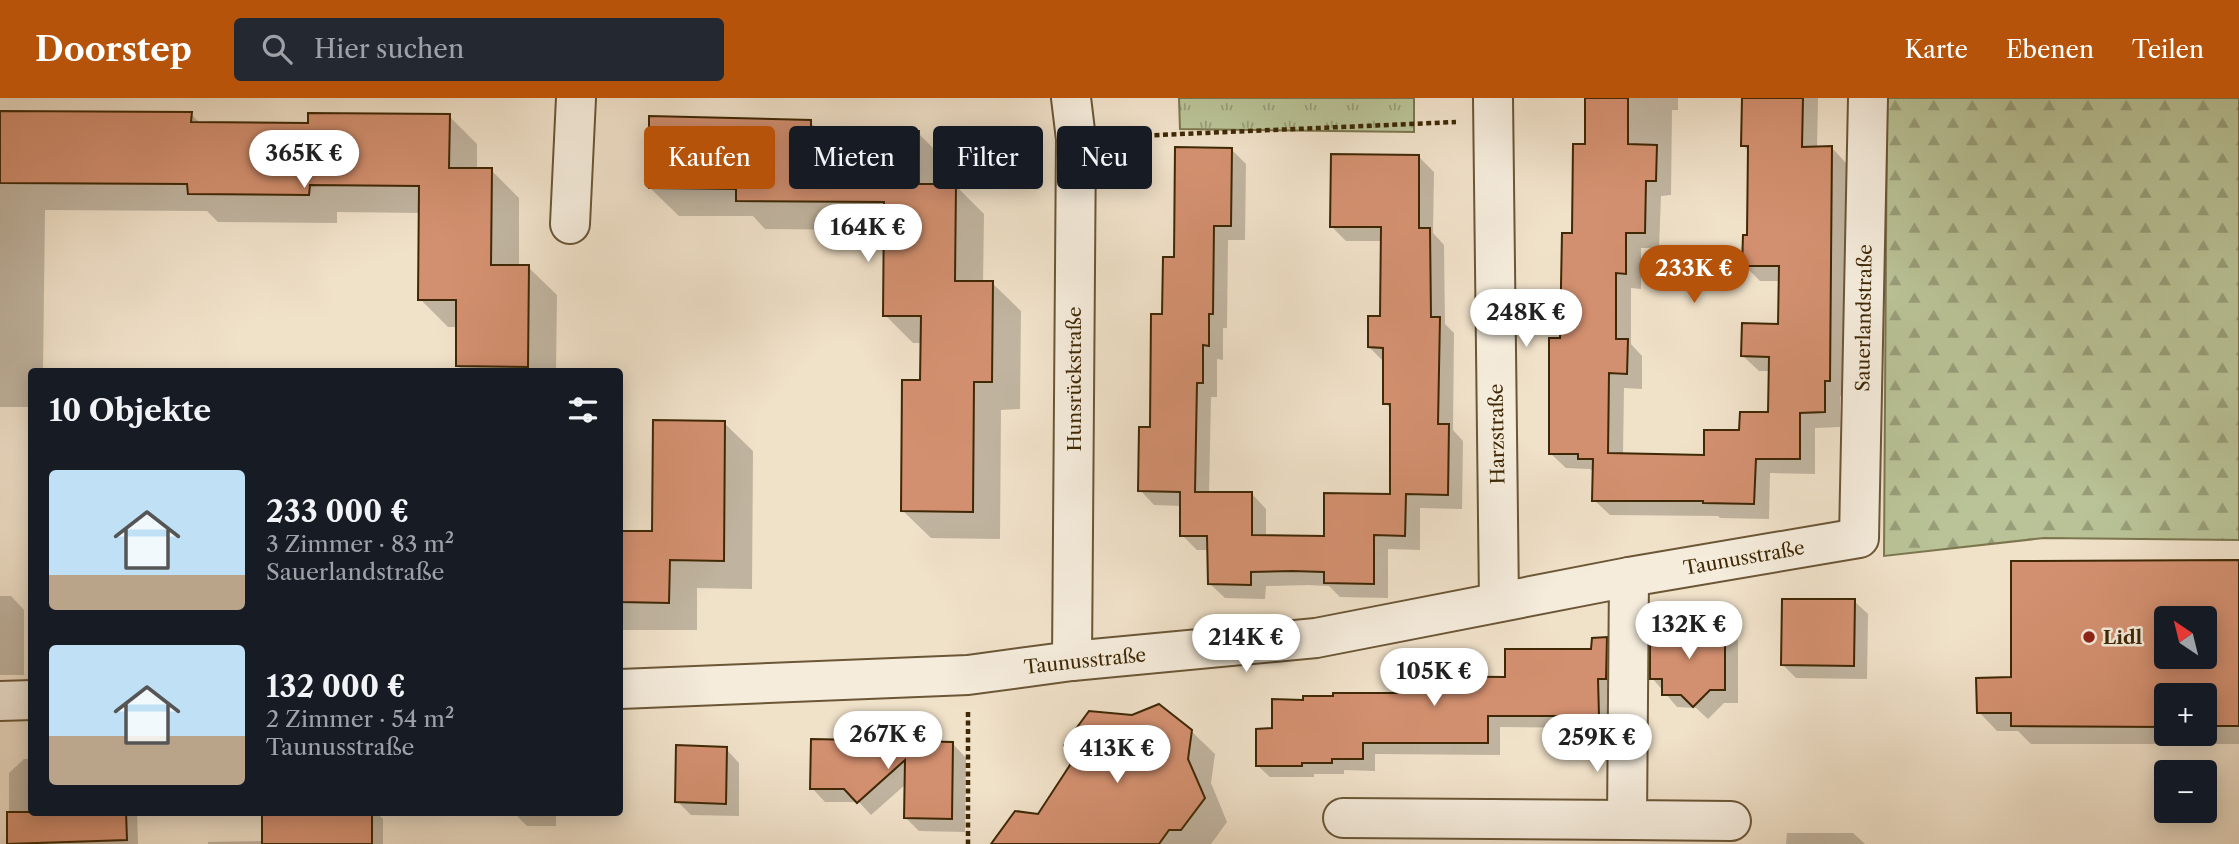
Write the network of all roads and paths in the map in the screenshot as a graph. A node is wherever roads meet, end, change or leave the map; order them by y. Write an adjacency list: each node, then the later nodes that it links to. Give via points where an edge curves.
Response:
1 (576, 98): 8 (street)
2 (1071, 98): 5 (street, Hunsrückstraße)
3 (1868, 98): 9 (street, Sauerlandstraße)
4 (1494, 109): 6 (path); 11 (street, Harzstraße)
5 (1074, 126)
6 (1152, 134)
7 (1076, 189): 12 (street, Hunsrückstraße)
8 (570, 224)
9 (1859, 538): 10 (street, Taunusstraße)
10 (1629, 577): 11 (street, Taunusstraße); 18 (street)
11 (1499, 602): 12 (street, Taunusstraße, via 1316,638)
12 (1072, 661): 13 (street, Taunusstraße)
13 (968, 675): 14 (street, Taunusstraße); 20 (path)
14 (623, 688)
15 (28, 700): 16 (street)
16 (0, 701)
17 (1343, 818): 18 (street)
18 (1627, 820): 19 (street)
19 (1731, 821)
20 (968, 844)

